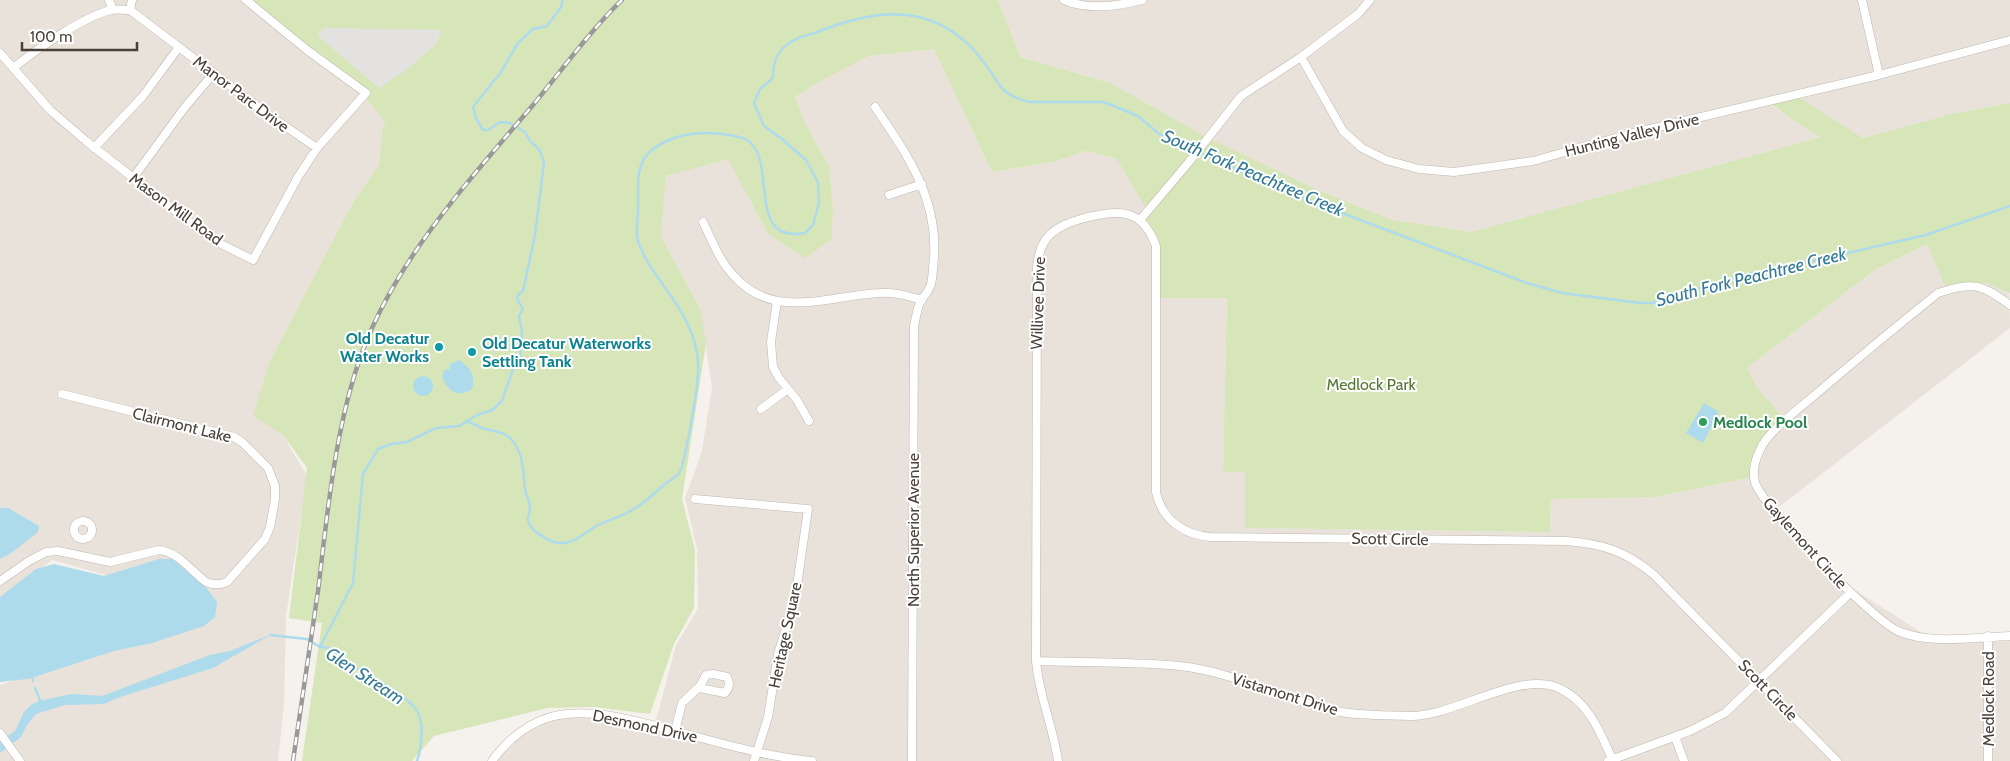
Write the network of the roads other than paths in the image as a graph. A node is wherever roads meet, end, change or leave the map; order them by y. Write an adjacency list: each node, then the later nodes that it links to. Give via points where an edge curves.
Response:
1 (109, 0): 8 (street)
2 (132, 0): 9 (street)
3 (246, 0): 19 (street, Mason Mill Road, via 366,93)
4 (1064, 0): 5 (street, via 1076,5 1101,6)
5 (1142, 0)
6 (1370, 0): 13 (street, via 1358,14)
7 (1862, 0): 16 (street)
8 (113, 10): 9 (street); 14 (street, via 54,39)
9 (130, 10): 11 (street, Manor Parc Drive)
10 (2010, 40): 16 (street, Hunting Valley Drive)
11 (179, 48): 15 (street, Manor Parc Drive); 18 (street, via 143,96)
12 (0, 53): 14 (street, Mason Mill Road)
13 (1300, 57): 16 (street, Hunting Valley Drive, via 1343,131 1362,148 1386,160 1418,169 1454,172 1533,161 1633,133); 23 (street, via 1241,96)
14 (13, 68): 18 (street, Mason Mill Road, via 50,110)
15 (214, 73): 19 (street, Manor Parc Drive); 20 (street)
16 (1879, 76)
17 (875, 107): 21 (street, North Superior Avenue, via 906,151)
18 (94, 148): 20 (street, Mason Mill Road)
19 (316, 148): 20 (street, Mason Mill Road, via 253,260 221,244)
20 (133, 178)
21 (922, 184): 22 (street); 25 (street, North Superior Avenue, via 932,213 934,249 931,284)
22 (890, 195)
23 (1140, 220): 39 (street, Willivee Drive, via 1131,214 1117,212 1074,221 1048,236 1039,252 1036,267); 40 (street, Scott Circle, via 1152,237 1157,254 1156,492 1164,512 1177,526 1195,535 1211,537 1567,541 1607,547 1630,556 1653,574)
24 (702, 222): 26 (street, via 733,275 754,292)
25 (922, 300): 26 (street, via 880,293 808,303); 51 (street, North Superior Avenue, via 914,337)
26 (777, 301): 28 (street, via 772,360)
27 (2010, 305): 36 (street, Gaylemont Circle, via 1978,286 1961,286 1938,293 1785,421 1760,447 1753,469 1755,484 1775,513)
28 (788, 389): 30 (street); 31 (street)
29 (62, 394): 34 (street, Clairmont Lake, via 234,437 268,468 276,486 265,539 222,584 206,582 178,557 165,551 110,562)
30 (761, 409)
31 (809, 421)
32 (695, 498): 45 (street, Heritage Square, via 808,509 795,600 778,654 771,703)
33 (80, 539): 34 (street)
34 (79, 554): 35 (street, Clairmont Lake, via 46,552)
35 (0, 581)
36 (1850, 593): 37 (street, Gaylemont Circle, via 1890,627 1913,636 1934,639); 40 (street)
37 (1988, 636): 38 (street, Gaylemont Circle); 55 (street, Medlock Road)
38 (2010, 636)
39 (1036, 661): 46 (street, Vistamont Drive, via 1194,668 1332,710 1368,715 1416,716 1511,688 1542,684 1573,696 1594,720); 52 (street, Willivee Drive, via 1040,695)
40 (1760, 682): 44 (street, via 1726,713); 54 (street, Scott Circle)
41 (700, 686): 42 (street, via 682,703)
42 (675, 731): 45 (street, Desmond Drive); 48 (street, Desmond Drive, via 608,716 558,715 534,723 515,736)
43 (0, 733): 47 (street)
44 (1675, 736): 46 (street); 53 (street)
45 (756, 751): 49 (street); 50 (street, Desmond Drive)
46 (1610, 760)
47 (20, 761)
48 (492, 761)
49 (754, 761)
50 (812, 761)
51 (912, 761)
52 (1058, 761)
53 (1684, 761)
54 (1837, 761)
55 (1988, 761)

